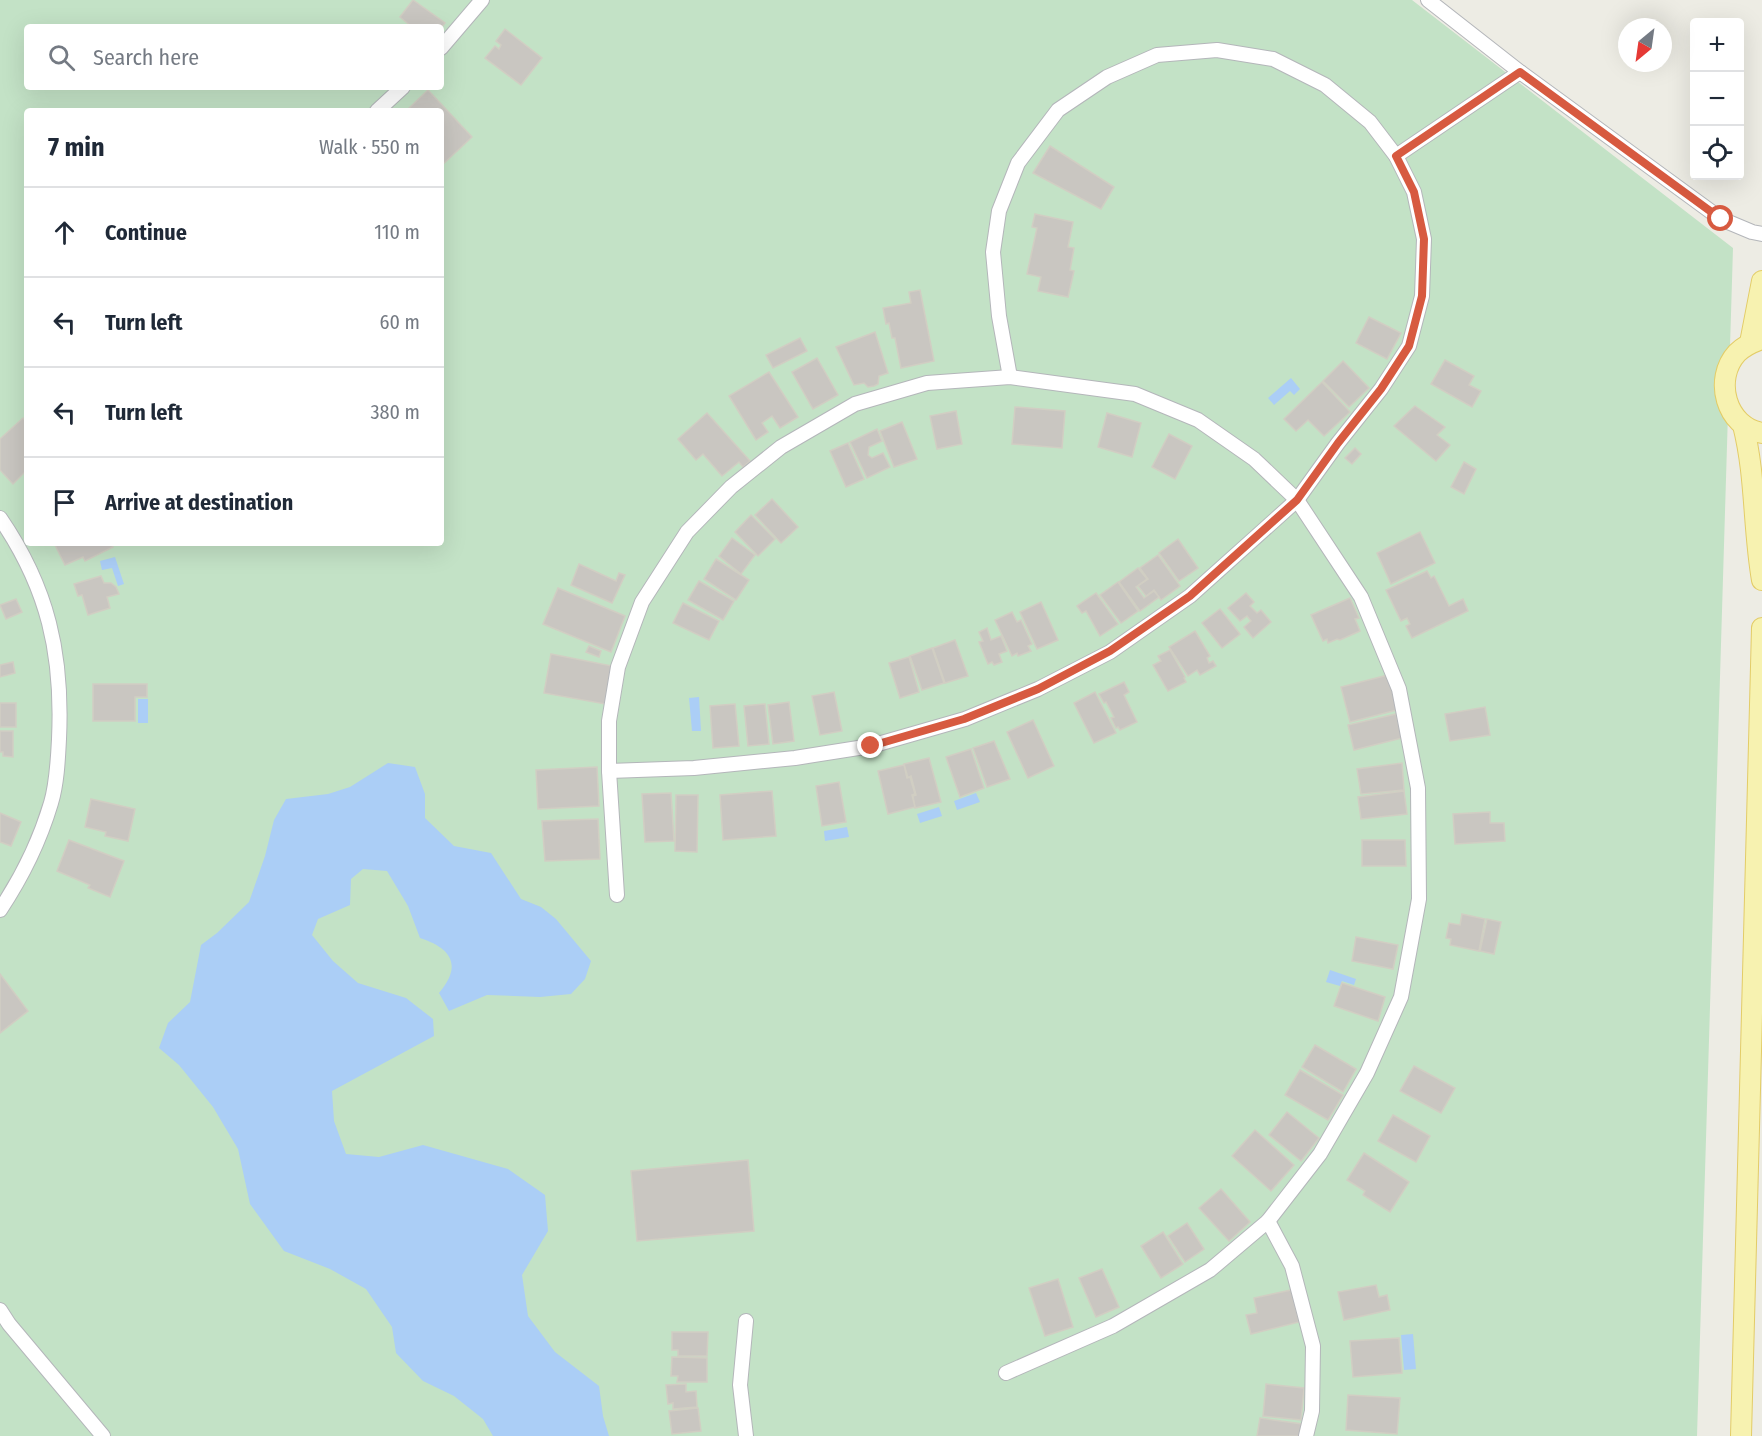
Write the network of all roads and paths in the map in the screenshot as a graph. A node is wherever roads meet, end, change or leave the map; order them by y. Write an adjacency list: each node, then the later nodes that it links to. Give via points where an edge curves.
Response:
1 (482, 0): 3 (street)
2 (1428, 0): 4 (street)
3 (444, 44)
4 (1520, 72): 7 (street); 8 (street, via 1721,219)
5 (400, 90): 6 (street)
6 (380, 108)
7 (1396, 156): 11 (street, via 1370,122 1325,85 1273,60 1217,50 1157,55 1107,77 1058,110 1018,163 999,211 993,252); 14 (street, via 1414,192 1424,239 1422,296 1409,346)
8 (1762, 234)
9 (1762, 280): 10 (main road)
10 (1756, 341): 12 (main road, via 1737,353 1724,382 1725,398)
11 (1010, 377): 14 (street, via 1135,394 1198,420 1254,459); 18 (street, via 927,383 855,404 781,447 731,487 687,532 642,602 618,667 609,721)
12 (1743, 424): 13 (main road); 16 (main road, via 1754,489)
13 (1762, 433)
14 (1297, 500): 18 (street, via 1190,596 1110,651 1038,689 964,719 871,746 795,758); 21 (street, via 1361,597 1399,689 1418,788 1419,899 1401,996 1367,1073 1320,1154)
15 (0, 518): 20 (street, via 19,545 43,599 54,639 61,699 52,801 38,839)
16 (1762, 580)
17 (1762, 628): 28 (main road)
18 (609, 771): 19 (street)
19 (617, 895)
20 (0, 910)
21 (1268, 1221): 24 (street, via 1210,1270 1113,1326); 27 (street, via 1292,1266 1313,1347 1312,1411)
22 (0, 1310): 25 (street)
23 (746, 1321): 26 (street, via 740,1385)
24 (1006, 1373)
25 (103, 1436)
26 (746, 1436)
27 (1306, 1436)
28 (1741, 1436)

